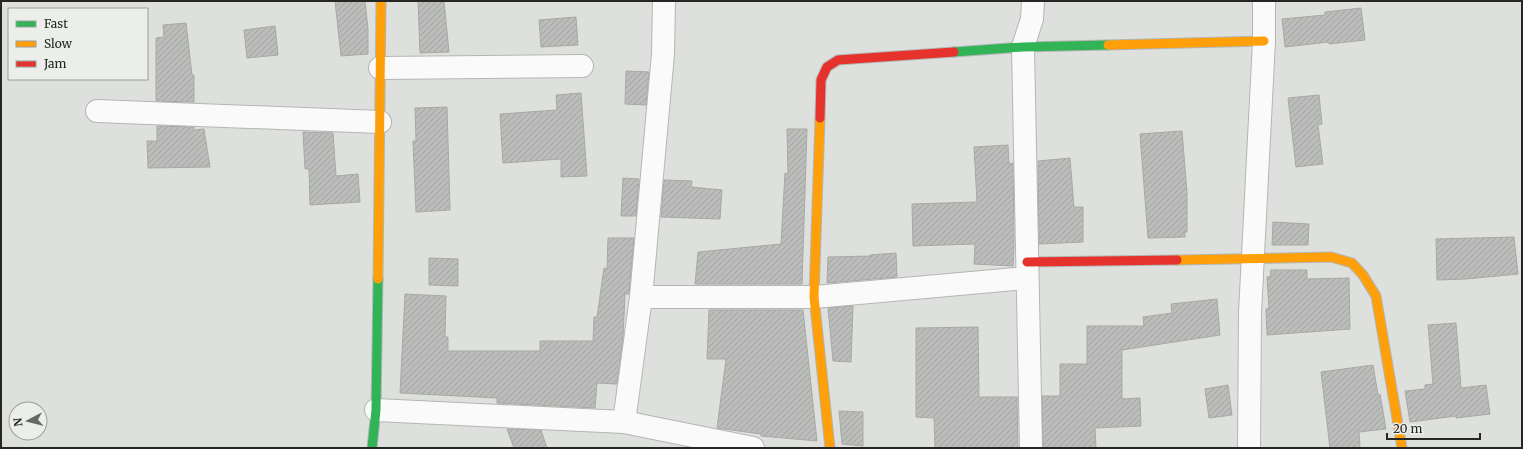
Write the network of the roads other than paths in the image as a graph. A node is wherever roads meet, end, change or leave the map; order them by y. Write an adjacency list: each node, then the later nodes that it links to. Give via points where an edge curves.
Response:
1 (381, 1): 8 (street)
2 (664, 1): 13 (street, via 663,54)
3 (1034, 1): 6 (street, via 1032,19)
4 (1264, 1): 5 (street)
5 (1264, 41): 6 (street); 11 (street)
6 (1023, 48): 12 (street); 14 (street, via 838,60 827,67 821,80)
7 (582, 66): 8 (street)
8 (380, 68): 10 (street)
9 (97, 111): 10 (street)
10 (380, 122): 15 (street)
11 (1252, 258): 12 (street); 21 (street); 22 (street, via 1331,257 1352,263 1364,275 1376,296)
12 (1027, 270): 14 (street); 20 (street)
13 (641, 297): 14 (street); 16 (street)
14 (814, 297): 19 (street)
15 (376, 410): 16 (street); 17 (street)
16 (624, 422): 18 (street)
17 (372, 448)
18 (753, 448)
19 (830, 448)
20 (1031, 448)
21 (1249, 448)
22 (1402, 448)

